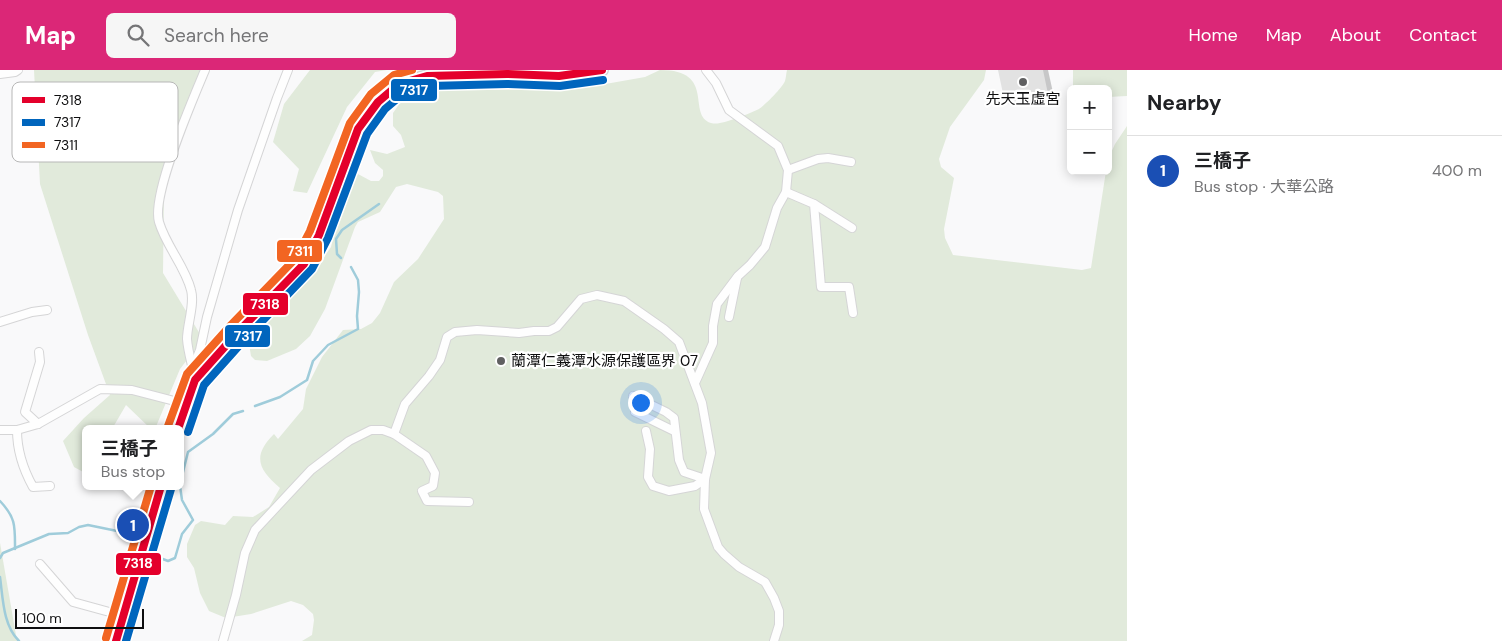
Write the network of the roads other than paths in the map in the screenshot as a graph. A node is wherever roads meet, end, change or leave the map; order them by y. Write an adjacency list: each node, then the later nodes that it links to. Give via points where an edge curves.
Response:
1 (18, 70): 6 (street)
2 (205, 70): 7 (street)
3 (288, 70): 20 (street, via 238,210)
4 (602, 70): 21 (main road, via 559,76 427,76 399,84 378,102 358,129 319,235 304,264)
5 (706, 70): 10 (street, via 729,110 778,146)
6 (0, 74)
7 (178, 140)
8 (170, 162): 20 (street, via 157,213 168,244 192,291 187,341)
9 (851, 162): 10 (street, via 818,159)
10 (788, 170): 11 (street)
11 (786, 192): 12 (street); 14 (street, via 777,208 765,247)
12 (814, 204): 13 (street); 16 (street, via 821,287 849,287)
13 (852, 228)
14 (738, 276): 17 (street); 22 (street, via 717,304 712,326 713,343)
15 (47, 310): 18 (street)
16 (853, 313)
17 (729, 317)
18 (0, 322)
19 (39, 352): 26 (street, via 40,362 25,412)
20 (193, 367): 21 (street)
21 (196, 380): 24 (main road)
22 (695, 383): 32 (street, via 679,342 624,301 597,296 581,299 549,332 477,330 455,332 447,337 440,360 405,404); 33 (street, via 711,453)
23 (633, 396): 31 (street, via 674,418)
24 (186, 404): 26 (street, via 132,390 100,389); 27 (main road)
25 (635, 412): 31 (street)
26 (38, 424): 29 (street)
27 (179, 425)
28 (0, 430): 29 (street)
29 (17, 430): 34 (street, via 23,468 33,487)
30 (646, 431): 33 (street, via 650,449 648,478 653,486 669,491 695,486)
31 (674, 431): 33 (street, via 684,472)
32 (394, 434): 36 (street, via 426,456 435,473 434,486 422,491 427,501); 40 (street, via 371,430 349,442 311,470 255,530 245,553)
33 (705, 479): 41 (street, via 704,509 718,547 739,567 765,582 774,598 779,611)
34 (50, 486)
35 (161, 490): 38 (main road)
36 (469, 502)
37 (40, 564): 38 (street, via 73,602)
38 (124, 616): 39 (main road)
39 (116, 641)
40 (223, 641)
41 (774, 641)

